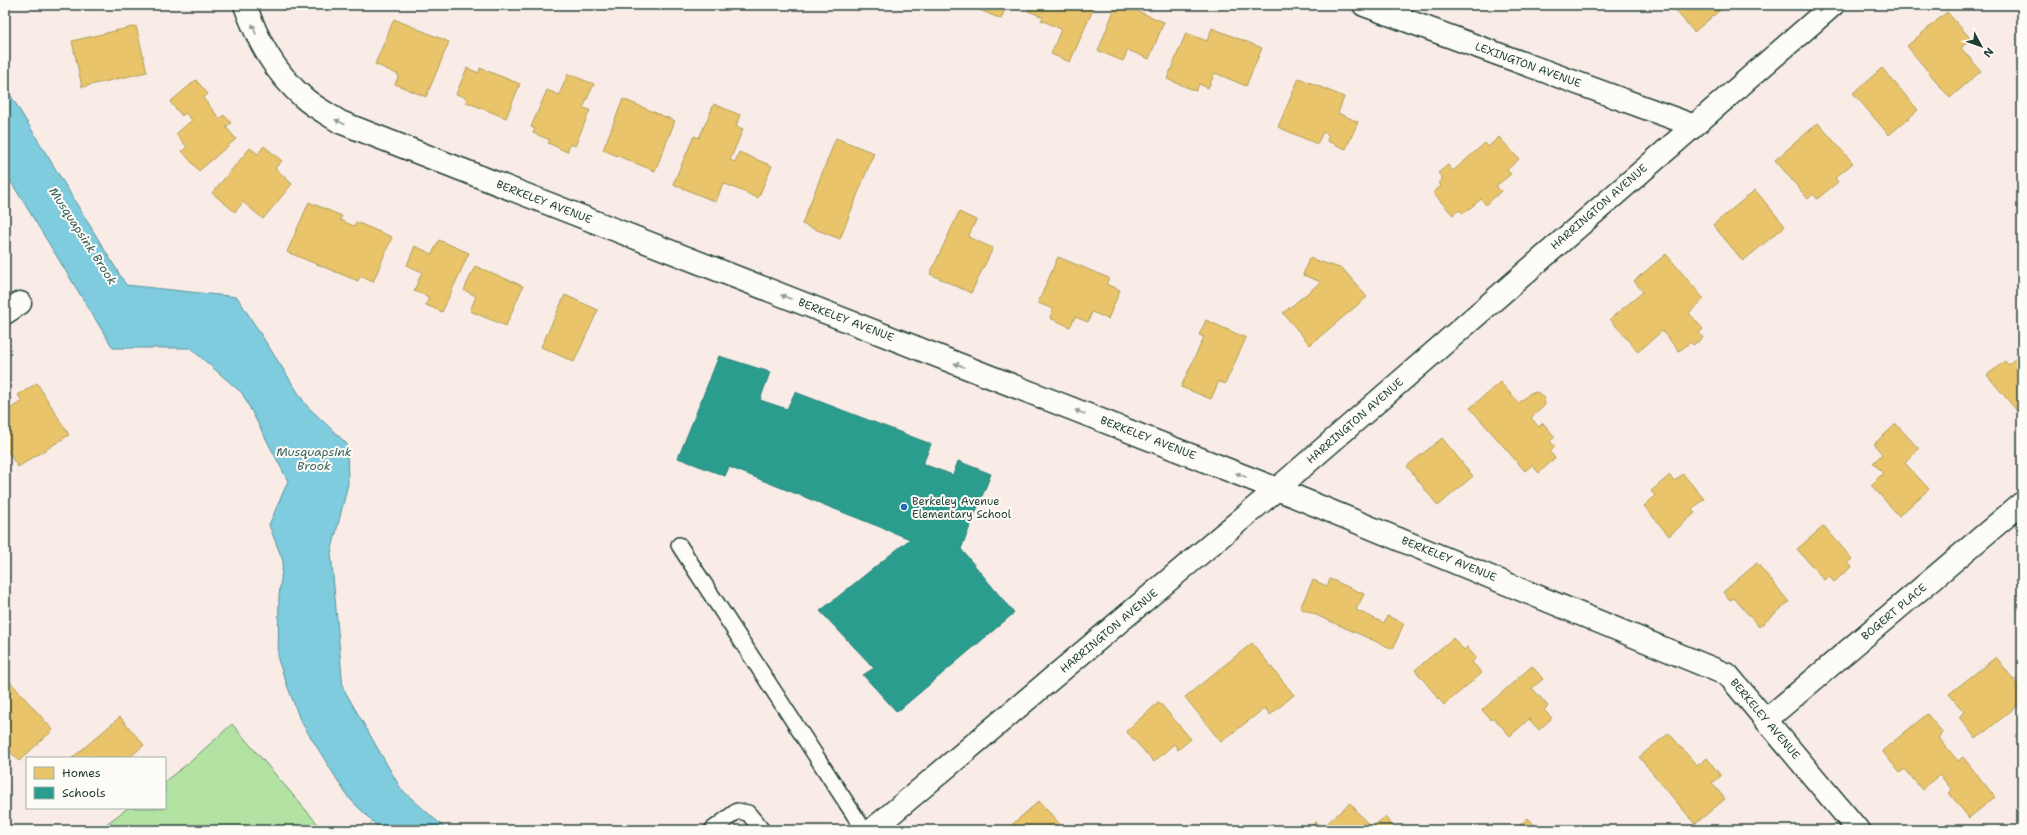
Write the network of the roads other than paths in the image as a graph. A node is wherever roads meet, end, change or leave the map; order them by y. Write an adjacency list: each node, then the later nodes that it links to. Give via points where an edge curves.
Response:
1 (245, 5): 5 (street, BERKELEY AVENUE, one-way to 1, via 340,122 304,98 277,70 258,39)
2 (1832, 5): 4 (street, HARRINGTON AVENUE)
3 (1368, 6): 4 (street, LEXINGTON AVENUE)
4 (1692, 126): 5 (street, HARRINGTON AVENUE)
5 (1277, 489): 8 (street, BERKELEY AVENUE, via 1728,675); 12 (street, HARRINGTON AVENUE)
6 (2022, 503): 8 (street, BOGERT PLACE)
7 (679, 545): 11 (lane)
8 (1766, 720): 13 (street, BERKELEY AVENUE)
9 (712, 830): 10 (lane, via 737,811 748,813)
10 (762, 830)
11 (864, 830)
12 (872, 830)
13 (1858, 830)

